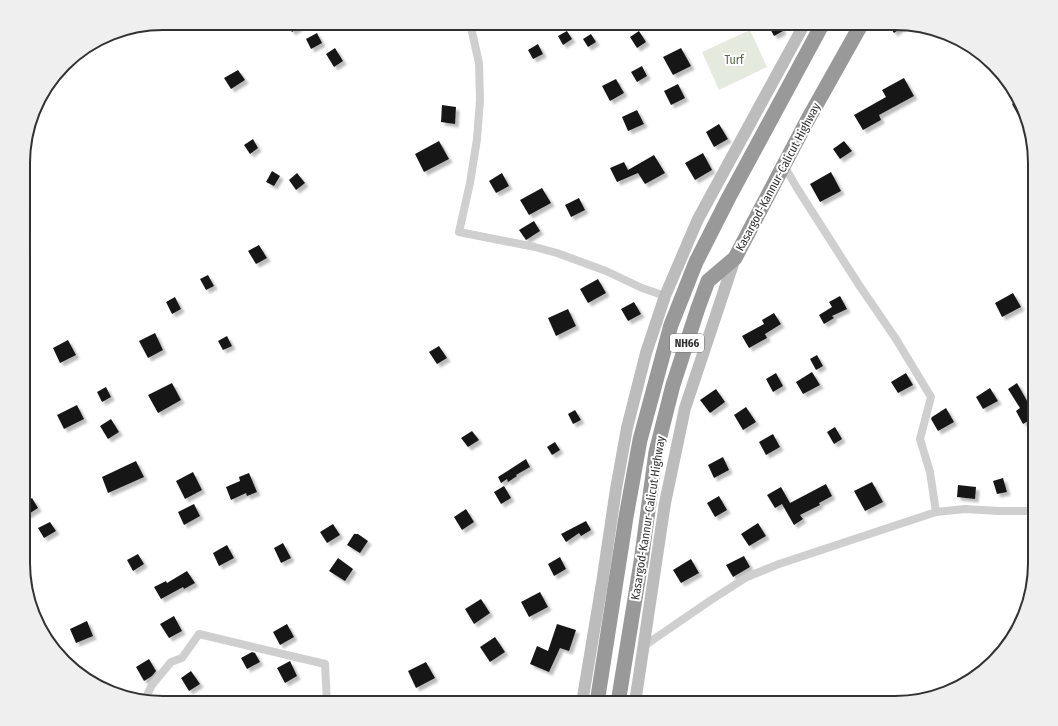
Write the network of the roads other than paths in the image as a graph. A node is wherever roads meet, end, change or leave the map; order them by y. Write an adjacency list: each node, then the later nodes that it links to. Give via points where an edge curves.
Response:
1 (472, 30): 7 (street, via 479,63 480,100 477,140 459,232 557,253)
2 (801, 30): 7 (street, via 698,219)
3 (820, 30): 14 (highway, Kasargod-Kannur-Calicut Highway / NH66, via 696,262 671,325 640,440)
4 (858, 30): 5 (highway, Kasargod-Kannur-Calicut Highway / NH66)
5 (784, 164): 6 (highway, Kasargod-Kannur-Calicut Highway / NH66); 9 (street, via 931,397 920,439 930,472)
6 (735, 258): 10 (street, via 686,408 665,503); 15 (highway, Kasargod-Kannur-Calicut Highway / NH66, via 708,281 673,385 656,452)
7 (665, 296): 13 (street, via 646,353 627,428)
8 (1028, 511): 9 (street, via 964,509)
9 (936, 512): 10 (street, via 747,577)
10 (644, 646): 16 (street)
11 (147, 695): 12 (street, via 171,662 182,658 200,634 325,664)
12 (327, 696)
13 (583, 696)
14 (598, 696)
15 (619, 696)
16 (636, 696)

